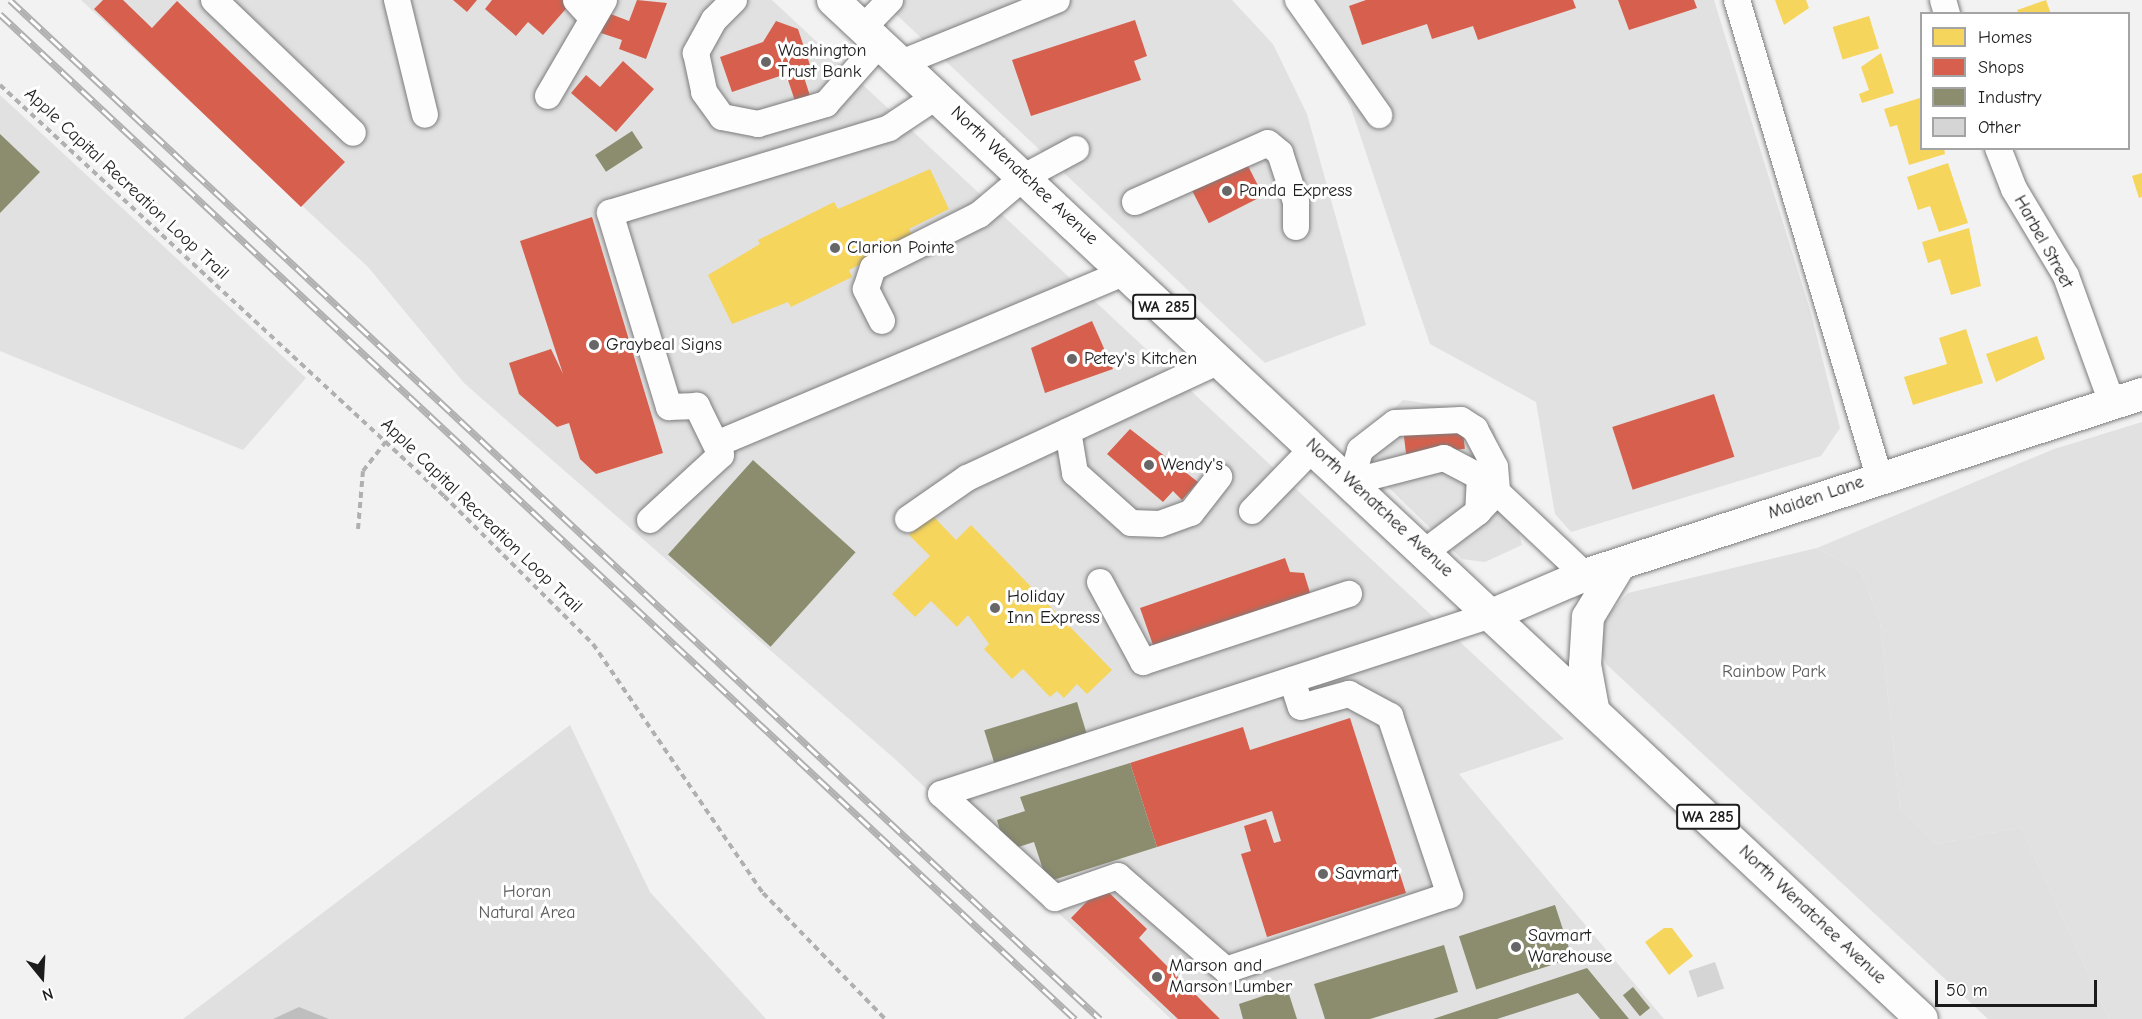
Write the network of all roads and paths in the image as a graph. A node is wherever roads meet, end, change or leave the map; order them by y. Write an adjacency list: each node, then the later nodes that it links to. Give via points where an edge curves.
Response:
1 (214, 0): 17 (street)
2 (398, 0): 16 (street)
3 (576, 0): 10 (street)
4 (734, 0): 11 (street, via 714,20 696,53 704,92 722,117 758,124 826,104)
5 (833, 0): 11 (main road, North Wenatchee Avenue / WA 285)
6 (890, 0): 11 (street)
7 (1057, 0): 11 (street)
8 (1298, 0): 15 (street)
9 (1737, 0): 32 (street)
10 (599, 10): 13 (street)
11 (881, 44): 14 (main road, North Wenatchee Avenue / WA 285)
12 (0, 85): 29 (path, Apple Capital Recreation Loop Trail)
13 (548, 96)
14 (937, 96): 20 (main road, North Wenatchee Avenue / WA 285); 30 (street, via 889,128 610,213 669,407 698,406)
15 (1379, 115)
16 (425, 116)
17 (353, 133)
18 (1076, 148): 20 (street)
19 (1999, 150): 27 (street, Harbel Street, via 2014,189 2066,276)
20 (1024, 177): 23 (main road, North Wenatchee Avenue / WA 285); 24 (street, via 979,215 873,268 866,289)
21 (1135, 202): 22 (street, via 1268,143 1284,163 1296,202)
22 (1296, 227)
23 (1126, 272): 25 (main road, North Wenatchee Avenue / WA 285); 30 (street)
24 (882, 321)
25 (1221, 360): 28 (street); 31 (main road, North Wenatchee Avenue / WA 285)
26 (2142, 394): 27 (main road, Maiden Lane)
27 (2112, 403): 32 (main road, Maiden Lane)
28 (1068, 432): 33 (street, via 1075,473 1131,523 1160,524 1191,513); 38 (street, via 967,478)
29 (386, 442): 40 (path, via 363,471); 49 (path, Apple Capital Recreation Loop Trail, via 593,644 763,893)
30 (719, 443): 39 (street, via 721,455)
31 (1314, 447): 34 (main road, North Wenatchee Avenue / WA 285); 36 (street)
32 (1879, 476): 42 (main road, Maiden Lane)
33 (1219, 477)
34 (1351, 482): 35 (street, via 1360,450 1395,423 1434,417 1461,420 1475,429 1495,467); 37 (street, via 1444,458 1480,477); 41 (main road, North Wenatchee Avenue / WA 285)
35 (1497, 492): 37 (street); 43 (street)
36 (1252, 511)
37 (1478, 512): 41 (street)
38 (908, 519)
39 (650, 520)
40 (358, 529)
41 (1426, 551): 46 (main road, North Wenatchee Avenue / WA 285)
42 (1620, 564): 43 (main road, Maiden Lane); 48 (main road, via 1593,600 1588,617 1585,665)
43 (1585, 575): 46 (main road, Maiden Lane)
44 (1100, 582): 45 (street, via 1143,662)
45 (1349, 594)
46 (1494, 614): 47 (street); 48 (main road, North Wenatchee Avenue / WA 285)
47 (1292, 680): 47 (street, via 1246,695 941,794 1055,898 1118,876 1226,970 1450,895 1390,717 1349,694 1301,707)
48 (1593, 708): 50 (main road, North Wenatchee Avenue / WA 285)
49 (885, 1019)
50 (1922, 1019)

